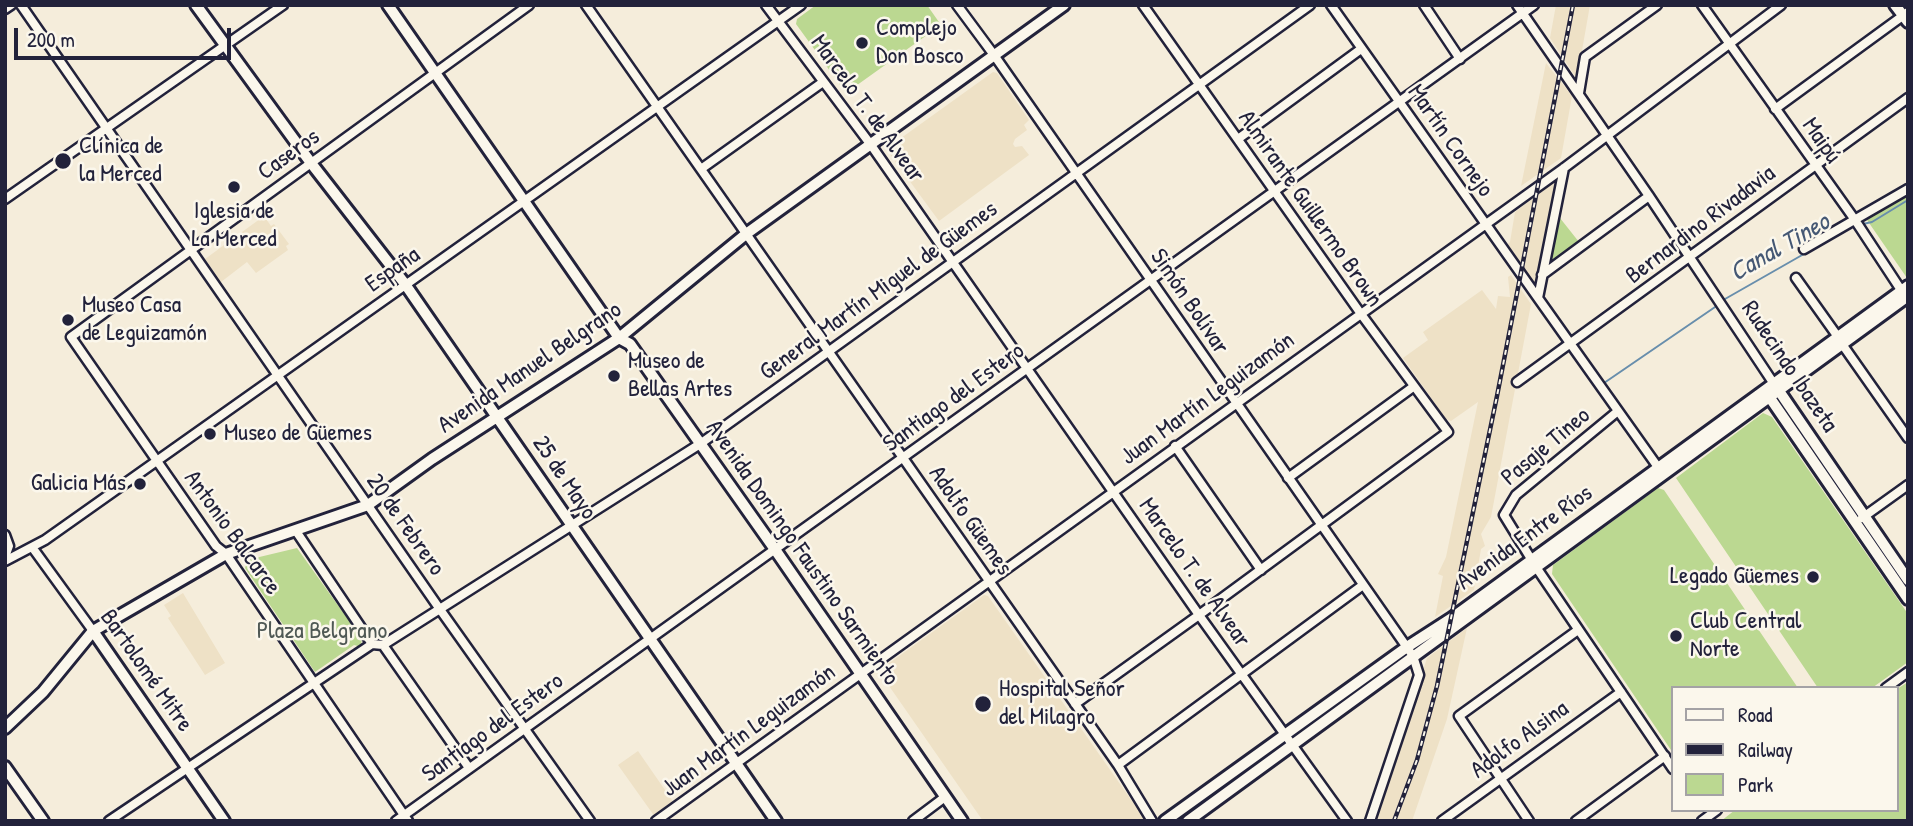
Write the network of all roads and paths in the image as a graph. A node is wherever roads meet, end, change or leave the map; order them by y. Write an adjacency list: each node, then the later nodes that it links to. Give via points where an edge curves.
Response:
1 (11, 5): 22 (street)
2 (21, 5): 39 (street, 20 de Febrero)
3 (196, 5): 27 (main road, 25 de Mayo)
4 (283, 5): 27 (street)
5 (388, 5): 31 (main road, Avenida Domingo Faustino Sarmiento)
6 (529, 5): 31 (street, Caseros)
7 (586, 5): 37 (street, Adolfo Güemes)
8 (766, 5): 25 (street, Marcelo T. de Alvear)
9 (801, 5): 25 (street, España)
10 (957, 5): 29 (street, Simón Bolívar)
11 (1064, 5): 29 (main road, Avenida Manuel Belgrano)
12 (1143, 5): 33 (street, Almirante Guillermo Brown)
13 (1310, 5): 33 (street, General Martín Miguel de Güemes)
14 (1331, 5): 28 (street, Martín Cornejo)
15 (1424, 5): 30 (street)
16 (1517, 5): 23 (street, Rudecindo Ibazeta)
17 (1534, 5): 23 (street, Santiago del Estero)
18 (1657, 5): 34 (street, via 1585,57)
19 (1702, 5): 26 (street, Maipú)
20 (1781, 5): 26 (street, Juan Martín Leguizamón)
21 (1895, 5): 24 (main road)
22 (5, 9)
23 (1523, 14): 30 (street, Santiago del Estero); 34 (street, Rudecindo Ibazeta)
24 (1906, 17): 38 (street)
25 (778, 22): 32 (street, Marcelo T. de Alvear); 37 (street, España)
26 (1728, 44): 38 (street, Maipú); 40 (street, Juan Martín Leguizamón)
27 (224, 47): 39 (street); 43 (main road, 25 de Mayo)
28 (1361, 49): 36 (street, Martín Cornejo); 41 (street)
29 (995, 55): 42 (main road, Avenida Manuel Belgrano); 47 (street, Simón Bolívar)
30 (1460, 59): 36 (street, Santiago del Estero)
31 (435, 74): 43 (street, Caseros); 52 (main road, Avenida Domingo Faustino Sarmiento)
32 (823, 82): 42 (street, Marcelo T. de Alvear); 46 (street)
33 (1200, 85): 41 (street, Almirante Guillermo Brown); 47 (street, General Martín Miguel de Güemes)
34 (1579, 93): 40 (street, Rudecindo Ibazeta)
35 (1908, 98): 44 (street, Bernardino Rivadavia)
36 (1399, 102): 49 (street, Santiago del Estero); 54 (street, Martín Cornejo)
37 (658, 107): 46 (street, Adolfo Güemes); 52 (street, España)
38 (1775, 109): 44 (street, Maipú)
39 (108, 128): 51 (street); 57 (street, 20 de Febrero)
40 (1606, 137): 45 (street, Juan Martín Leguizamón); 50 (street, Rudecindo Ibazeta)
41 (1238, 139): 49 (street, Almirante Guillermo Brown)
42 (871, 145): 55 (main road, Avenida Manuel Belgrano); 59 (street, Marcelo T. de Alvear)
43 (311, 163): 57 (street, Caseros); 63 (main road, 25 de Mayo)
44 (1814, 165): 53 (street, Maipú); 58 (street, Bernardino Rivadavia)
45 (1564, 168): 54 (street, Juan Martín Leguizamón); 60 (street)
46 (701, 169): 55 (street, Adolfo Güemes)
47 (1076, 172): 59 (street, General Martín Miguel de Güemes); 62 (street, Simón Bolívar)
48 (1908, 188): 53 (street)
49 (1274, 192): 62 (street, Santiago del Estero); 66 (street, Almirante Guillermo Brown)
50 (1649, 196): 58 (street, Rudecindo Ibazeta); 60 (street)
51 (5, 199)
52 (524, 202): 63 (street, España); 68 (main road, Avenida Domingo Faustino Sarmiento)
53 (1855, 220): 56 (street); 64 (street, Maipú)
54 (1485, 224): 65 (street, Martín Cornejo); 66 (street, Juan Martín Leguizamón)
55 (746, 234): 68 (main road, Avenida Manuel Belgrano); 71 (street, Adolfo Güemes)
56 (1804, 249)
57 (191, 250): 67 (street, Caseros); 73 (street, 20 de Febrero)
58 (1691, 257): 70 (street, Bernardino Rivadavia); 76 (street, Rudecindo Ibazeta)
59 (953, 262): 71 (street, General Martín Miguel de Güemes); 72 (street, Marcelo T. de Alvear)
60 (1542, 275): 65 (street)
61 (1796, 278): 69 (street)
62 (1152, 281): 72 (street, Santiago del Estero); 77 (street, Simón Bolívar)
63 (405, 285): 73 (street, España); 79 (main road, 25 de Mayo)
64 (1906, 294): 69 (main road, Avenida Entre Ríos)
65 (1538, 298): 70 (street, Martín Cornejo)
66 (1361, 314): 75 (street, Almirante Guillermo Brown); 77 (street, Juan Martín Leguizamón)
67 (71, 337): 84 (street, Antonio Balcarce)
68 (619, 338): 79 (main road, Avenida Manuel Belgrano); 81 (main road, Avenida Domingo Faustino Sarmiento, via 630,344)
69 (1840, 341): 76 (main road, Avenida Entre Ríos); 80 (street)
70 (1571, 345): 74 (street, Bernardino Rivadavia); 78 (street, Martín Cornejo)
71 (828, 352): 81 (street, General Martín Miguel de Güemes); 83 (street, Adolfo Güemes)
72 (1028, 368): 83 (street, Santiago del Estero); 88 (street, Marcelo T. de Alvear)
73 (278, 376): 84 (street, España); 89 (street, 20 de Febrero)
74 (1517, 382)
75 (1413, 387): 86 (street); 92 (street, Almirante Guillermo Brown, via 1448,432)
76 (1771, 390): 85 (main road, Avenida Entre Ríos); 90 (main road, Rudecindo Ibazeta)
77 (1235, 403): 82 (street, Juan Martín Leguizamón); 86 (street, Simón Bolívar)
78 (1618, 411): 85 (street, Martín Cornejo); 99 (street, Pasaje Tineo, via 1516,495 1504,515)
79 (497, 416): 89 (main road, Avenida Manuel Belgrano); 91 (main road, 25 de Mayo)
80 (1908, 438)
81 (700, 444): 91 (street, General Martín Miguel de Güemes); 96 (main road, Avenida Domingo Faustino Sarmiento)
82 (1175, 446): 88 (street, Juan Martín Leguizamón); 100 (street)
83 (903, 458): 96 (street, Santiago del Estero); 102 (street, Adolfo Güemes)
84 (156, 461): 95 (street, España); 97 (street, Antonio Balcarce)
85 (1661, 471): 99 (main road, Avenida Entre Ríos)
86 (1288, 478): 92 (street, Simón Bolívar)
87 (1908, 485): 90 (street)
88 (1113, 492): 102 (street, Juan Martín Leguizamón); 106 (street, Marcelo T. de Alvear)
89 (368, 505): 93 (main road, Avenida Manuel Belgrano); 105 (street, 20 de Febrero)
90 (1860, 520): 101 (main road, Rudecindo Ibazeta); 104 (main road, Rudecindo Ibazeta)
91 (571, 526): 105 (street, General Martín Miguel de Güemes); 109 (main road, 25 de Mayo)
92 (1322, 526): 100 (street); 103 (street, Simón Bolívar)
93 (296, 531): 97 (main road, Avenida Manuel Belgrano); 110 (street)
94 (5, 534): 98 (street, via 9,546)
95 (32, 547): 98 (street, España); 108 (street, Bartolomé Mitre)
96 (774, 548): 109 (street, Santiago del Estero); 114 (main road, Avenida Domingo Faustino Sarmiento)
97 (226, 554): 108 (main road, Avenida Manuel Belgrano); 116 (street, Antonio Balcarce)
98 (5, 559)
99 (1533, 564): 107 (street); 112 (main road, Avenida Entre Ríos)
100 (1261, 570): 106 (street)
101 (1908, 580)
102 (989, 582): 114 (street, Juan Martín Leguizamón); 119 (street, Adolfo Güemes)
103 (1363, 585): 112 (street, Simón Bolívar); 115 (street)
104 (1908, 599)
105 (439, 608): 111 (street, General Martín Miguel de Güemes); 121 (street, 20 de Febrero)
106 (1199, 615): 115 (street, Marcelo T. de Alvear); 119 (street)
107 (1578, 630): 118 (street); 130 (street, via 1459,716)
108 (93, 631): 120 (main road, Avenida Manuel Belgrano, via 43,692); 128 (main road, Bartolomé Mitre)
109 (650, 638): 121 (street, Santiago del Estero); 124 (main road, 25 de Mayo)
110 (372, 644): 111 (street); 116 (street)
111 (383, 645): 129 (street)
112 (1410, 651): 122 (main road, Avenida Entre Ríos); 146 (street, via 1419,675)
113 (1908, 673): 117 (street)
114 (861, 674): 124 (street, Juan Martín Leguizamón); 131 (main road, Avenida Domingo Faustino Sarmiento)
115 (1241, 674): 122 (street, Marcelo T. de Alvear); 125 (street)
116 (314, 685): 128 (street); 132 (street, Antonio Balcarce)
117 (1889, 686)
118 (1621, 692): 123 (street); 130 (street, Adolfo Alsina)
119 (1075, 704): 125 (street, Adolfo Güemes)
120 (5, 728)
121 (525, 729): 129 (street, Santiago del Estero); 137 (street, 20 de Febrero)
122 (1289, 740): 143 (main road, Avenida Entre Ríos); 144 (main road, Avenida Entre Ríos); 145 (street, Marcelo T. de Alvear)
123 (1665, 756): 127 (street); 149 (street)
124 (736, 763): 138 (street, Juan Martín Leguizamón); 139 (main road, 25 de Mayo)
125 (1118, 765): 142 (street, Adolfo Güemes)
126 (5, 767): 133 (main road)
127 (1672, 767)
128 (187, 768): 134 (street); 135 (main road, Bartolomé Mitre)
129 (469, 768): 132 (street, Santiago del Estero)
130 (1499, 778): 147 (street, Adolfo Alsina); 148 (street)
131 (946, 797): 140 (street); 141 (main road, Avenida Domingo Faustino Sarmiento)
132 (406, 818): 136 (street, Santiago del Estero)
133 (43, 821)
134 (109, 821)
135 (224, 821)
136 (396, 821)
137 (590, 821)
138 (656, 821)
139 (776, 821)
140 (913, 821)
141 (962, 821)
142 (1152, 821)
143 (1165, 821)
144 (1188, 821)
145 (1347, 821)
146 (1370, 821)
147 (1442, 821)
148 (1529, 821)
149 (1576, 821)

